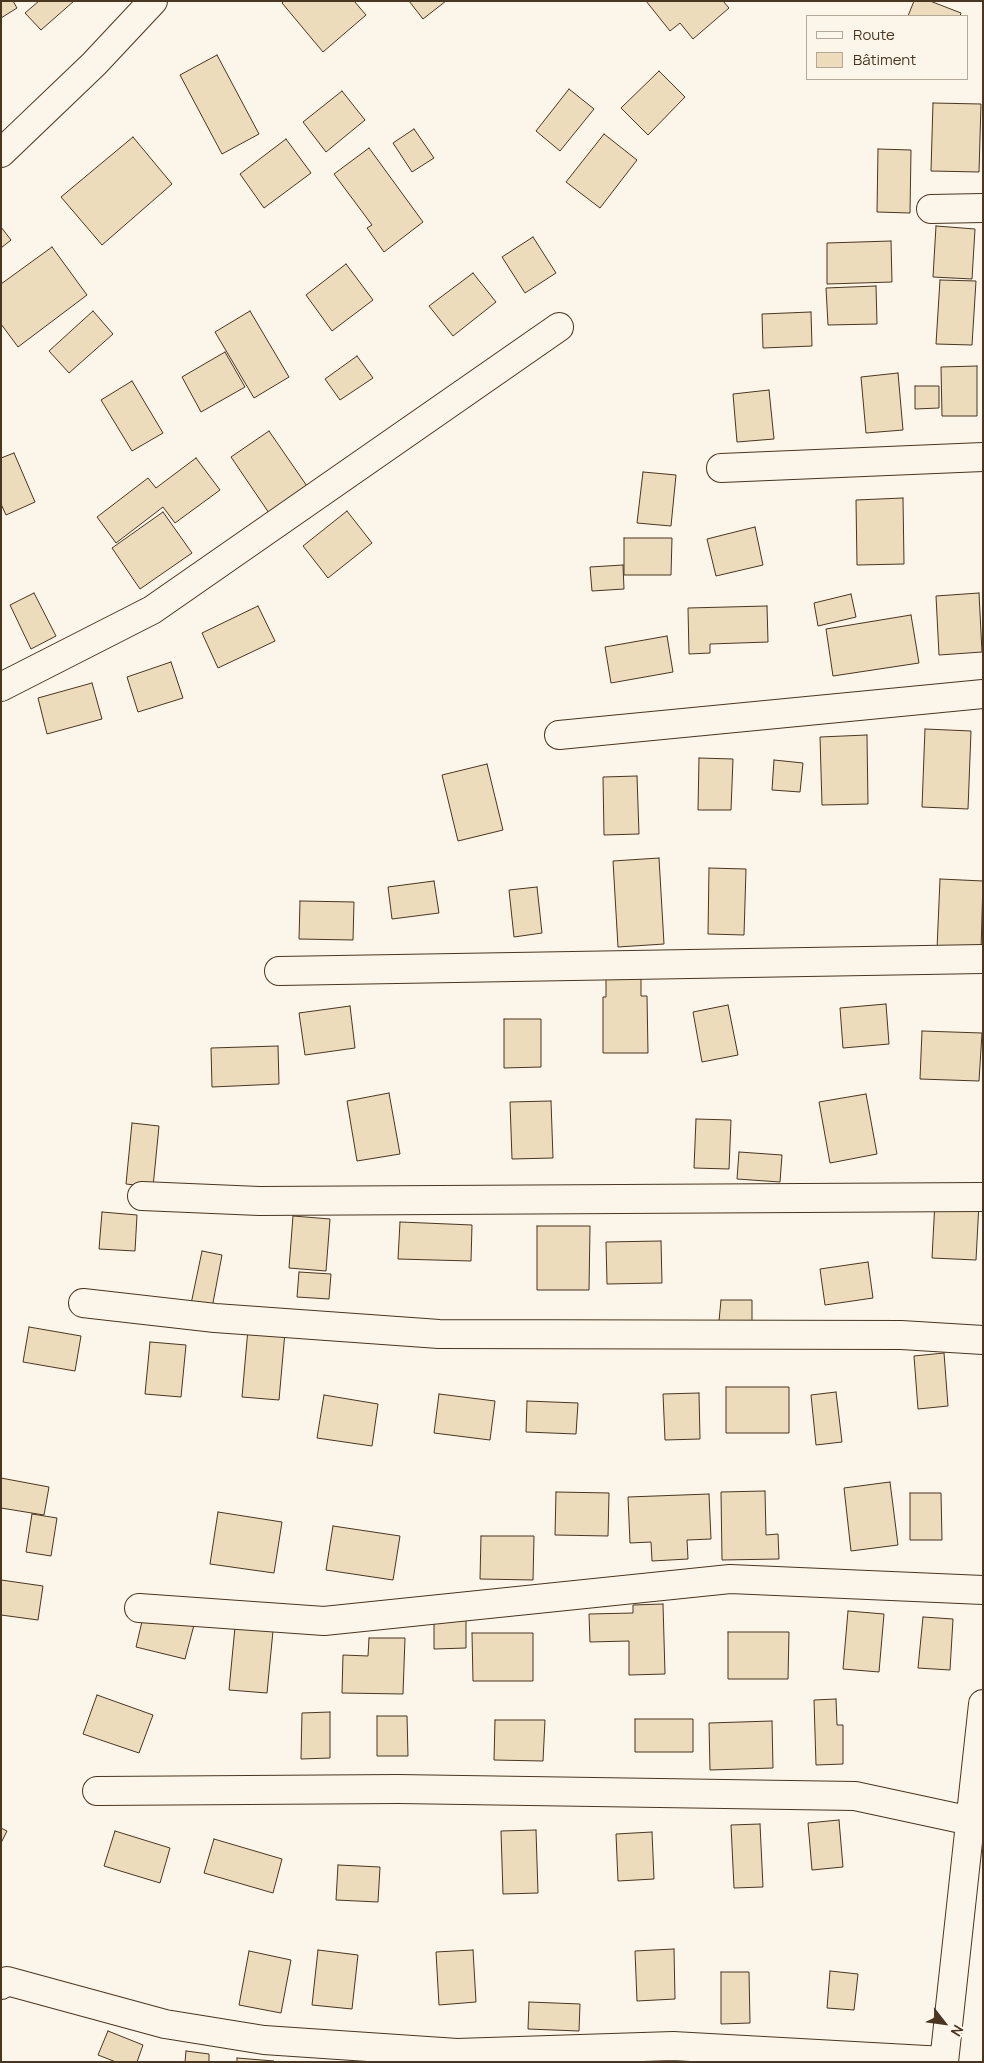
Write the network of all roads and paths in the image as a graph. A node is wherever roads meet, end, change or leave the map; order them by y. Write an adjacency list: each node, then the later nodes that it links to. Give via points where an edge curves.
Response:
1 (153, 1): 2 (main road, via 94,64)
2 (1, 153)
3 (983, 208): 4 (main road)
4 (931, 209)
5 (559, 327): 8 (main road, via 152,610)
6 (983, 457): 7 (main road)
7 (721, 468)
8 (1, 687)
9 (983, 694): 10 (main road)
10 (559, 735)
11 (983, 959): 12 (main road)
12 (279, 971)
13 (142, 1196): 14 (main road, via 259,1201)
14 (983, 1197)
15 (83, 1303): 16 (main road, via 215,1318 439,1334 901,1335)
16 (983, 1340)
17 (983, 1590): 18 (main road, via 730,1579 324,1621)
18 (139, 1608)
19 (983, 1704): 21 (main road)
20 (97, 1791): 21 (main road, via 398,1788 855,1796)
21 (977, 1821): 23 (main road)
22 (1, 1985): 23 (main road, via 7,1981 165,2024 264,2040 457,2053 673,2046)
23 (944, 2061)

